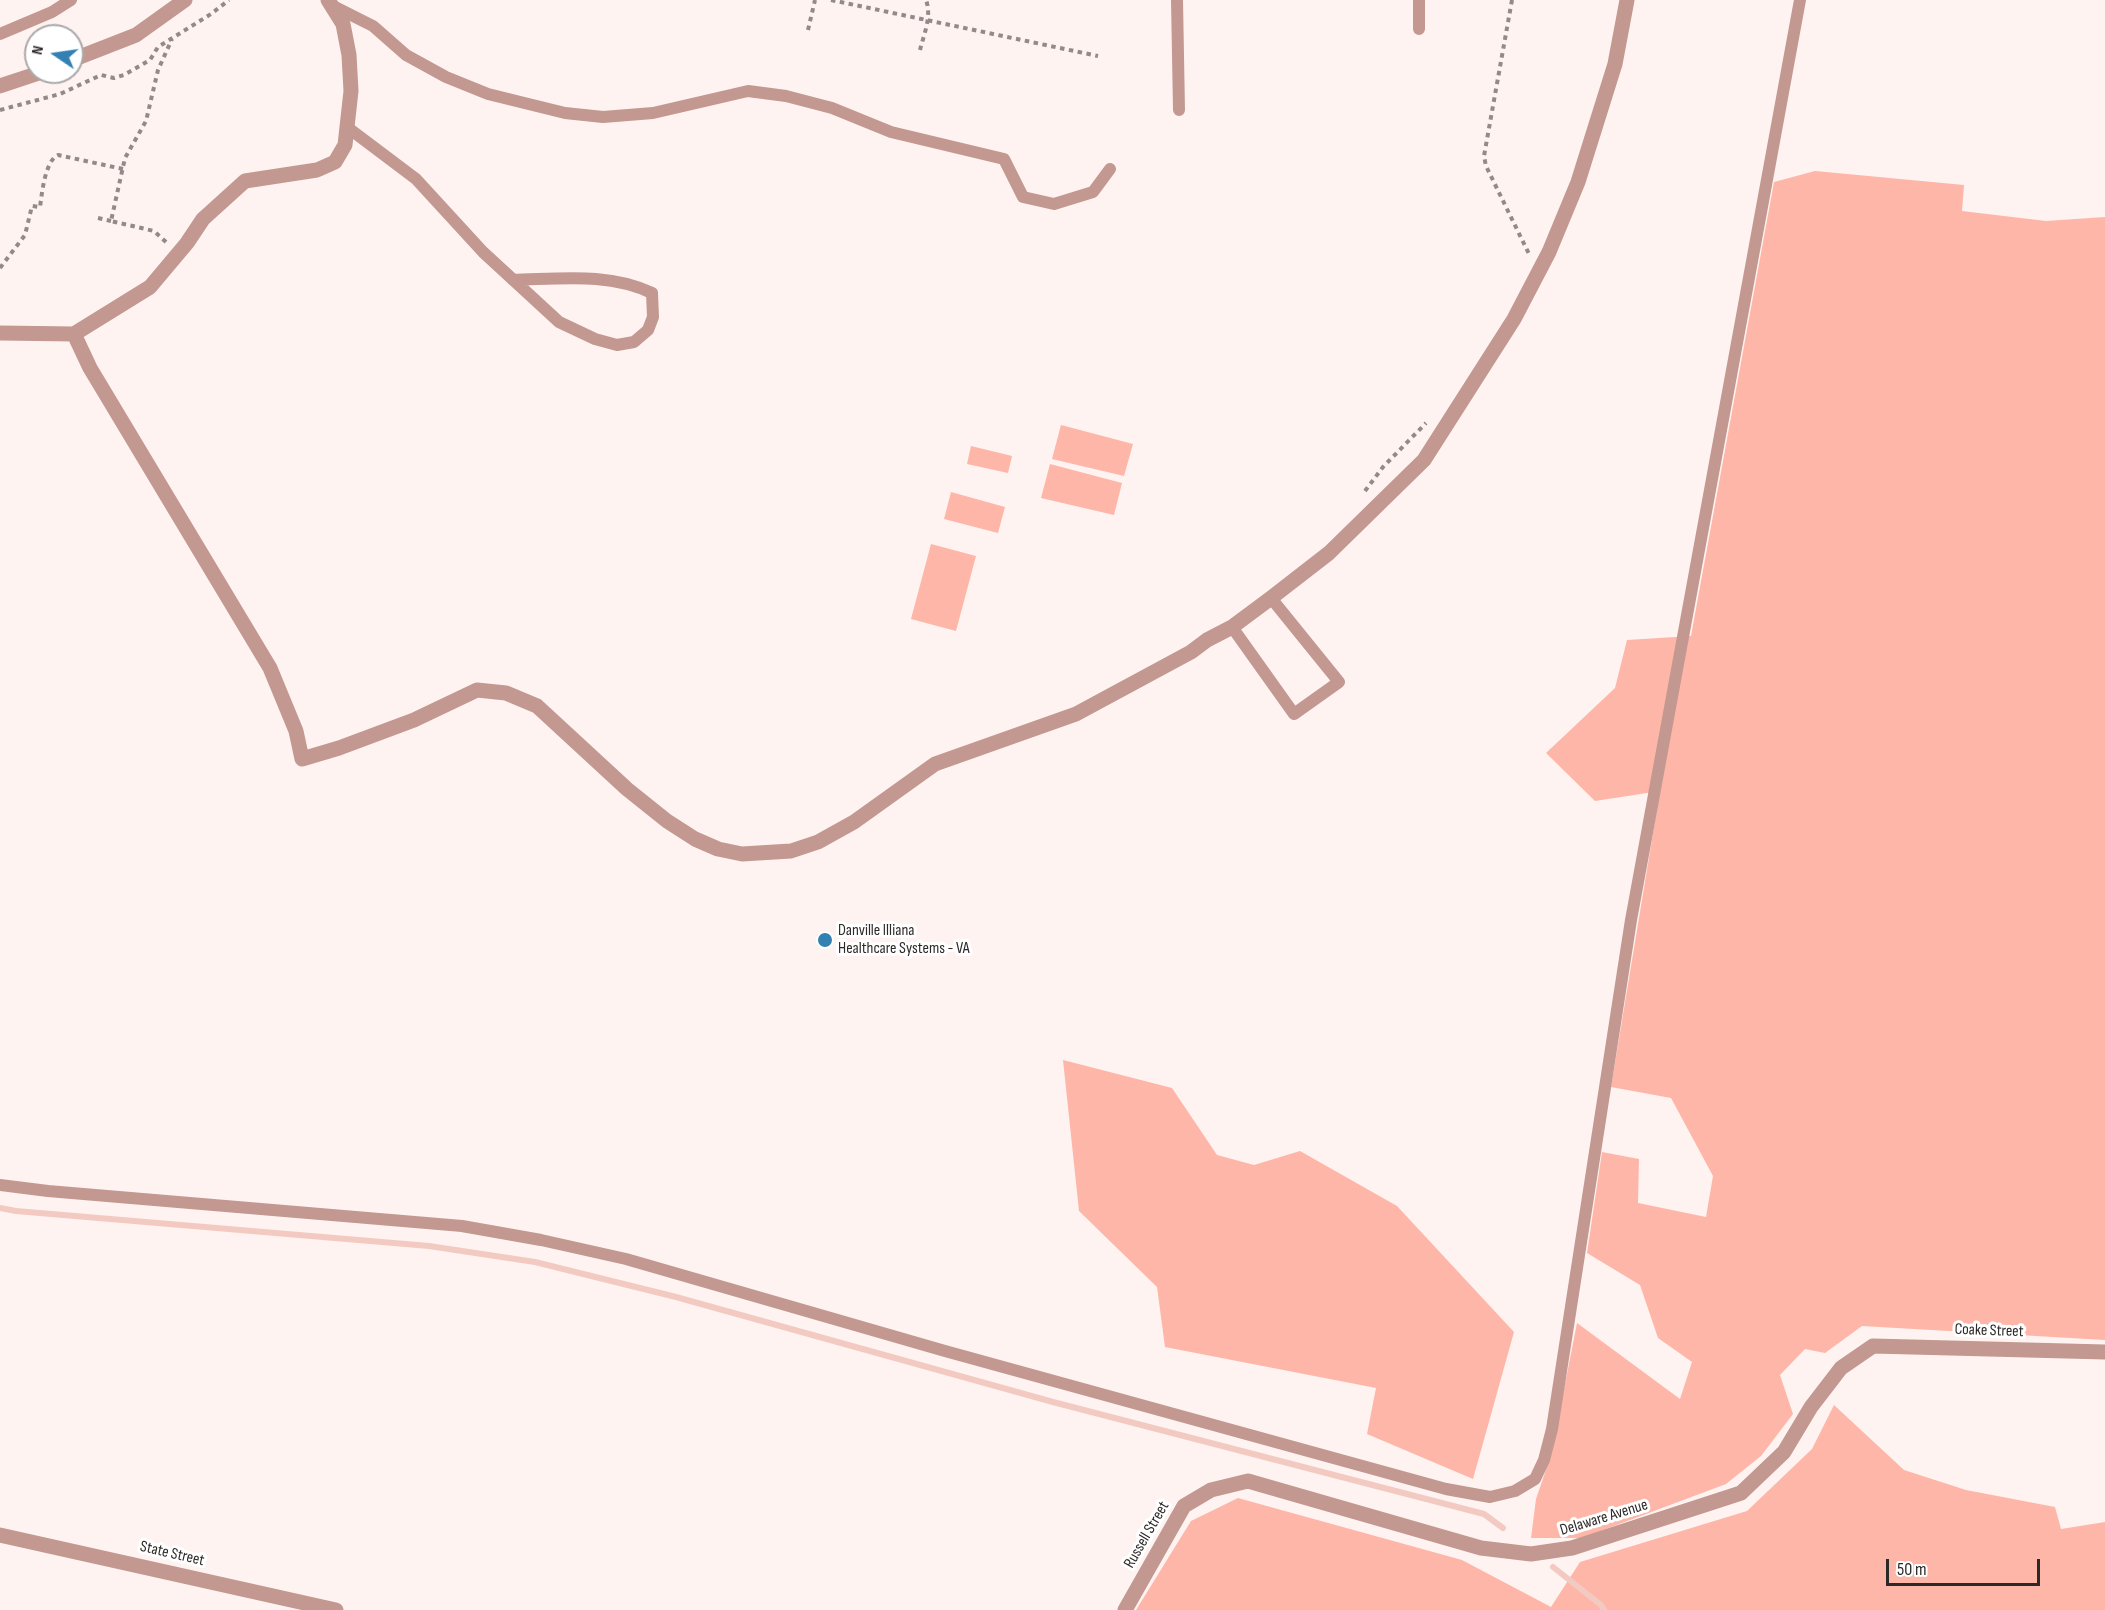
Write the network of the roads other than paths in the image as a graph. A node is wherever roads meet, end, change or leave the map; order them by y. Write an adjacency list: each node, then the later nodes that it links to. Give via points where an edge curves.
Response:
1 (71, 0): 9 (lane)
2 (185, 0): 10 (street, via 136,35)
3 (1177, 0): 13 (lane)
4 (1419, 0): 8 (lane)
5 (1627, 0): 19 (street, via 1615,64 1578,182 1549,252 1514,319 1424,460 1329,553)
6 (1800, 0): 21 (lane, via 1631,920 1552,1429 1535,1479 1515,1491 1490,1497 1446,1489 626,1259 541,1240 462,1226)
7 (330, 2): 14 (street, via 343,24 349,55); 15 (lane, via 373,26 406,55 446,77 488,93 565,113 603,117 653,113 748,91 821,105 891,132 1004,159 1023,197 1054,204 1093,192)
8 (1419, 30)
9 (0, 34)
10 (84, 55)
11 (24, 78): 12 (street)
12 (0, 86)
13 (1179, 110)
14 (347, 127): 16 (lane, via 416,178); 18 (street, via 345,145 335,162 317,170 245,181 203,219 150,287)
15 (1110, 169)
16 (513, 280): 16 (lane, via 559,322 617,345 634,342 648,330 653,317 652,293 633,284 604,279)
17 (0, 333): 18 (street)
18 (74, 334): 20 (street, via 90,368 270,668 296,731 302,759 414,720 477,690 506,693 537,706 627,789 695,840 742,854 791,851 818,842 854,822 935,764 1076,714)
19 (1272, 598): 20 (street); 20 (lane, via 1339,682 1294,714)
20 (1232, 627)
21 (0, 1185)
22 (1873, 1346): 23 (street, Coake Street); 24 (street, Delaware Avenue, via 1841,1368 1784,1452 1741,1493 1572,1548 1531,1554 1482,1548 1248,1481)
23 (2105, 1352)
24 (1211, 1490): 27 (street, Russell Street, via 1184,1506)
25 (0, 1535): 26 (street, State Street)
26 (336, 1610)
27 (1125, 1610)

